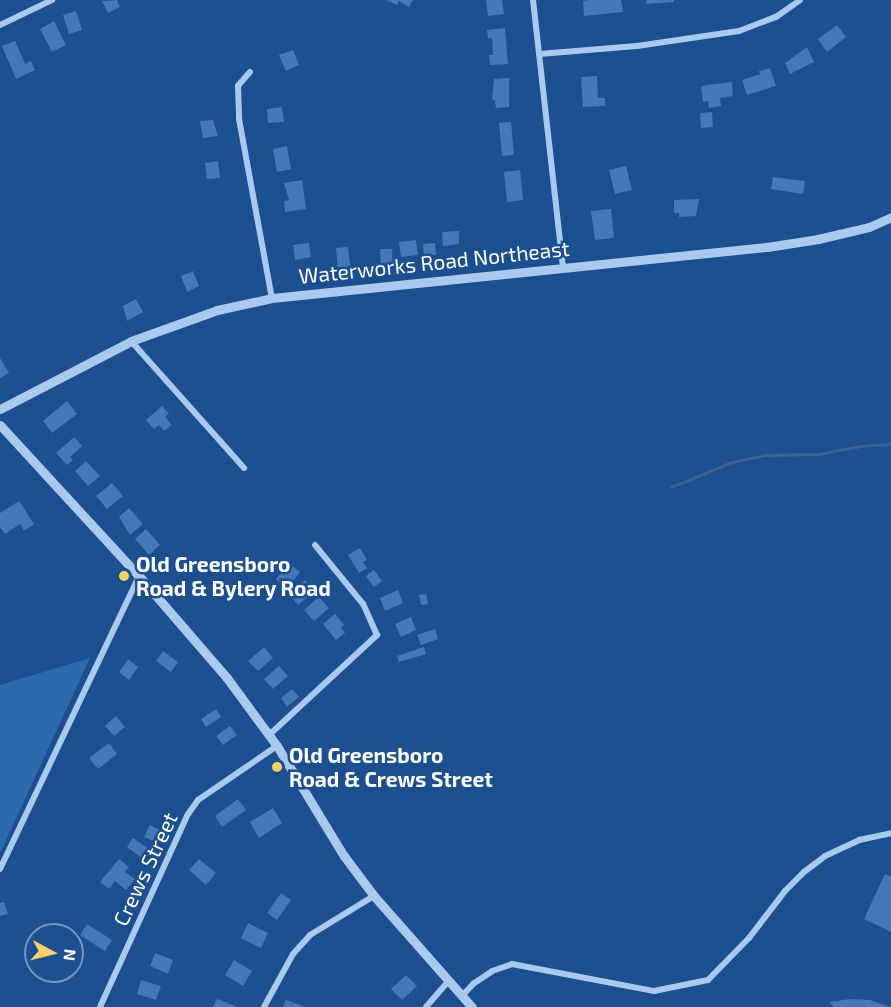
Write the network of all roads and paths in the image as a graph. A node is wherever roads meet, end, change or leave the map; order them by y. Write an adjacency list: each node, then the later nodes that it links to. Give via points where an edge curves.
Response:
1 (52, 0): 4 (street)
2 (533, 0): 5 (street)
3 (800, 0): 5 (street, via 776,17 739,31 637,46)
4 (0, 25)
5 (539, 54): 8 (street)
6 (250, 72): 9 (street, via 238,86 239,119)
7 (891, 217): 8 (street, Waterworks Road Northeast, via 818,239)
8 (563, 266): 9 (street, Waterworks Road Northeast)
9 (272, 298): 10 (street, Waterworks Road Northeast, via 217,310)
10 (131, 341): 11 (street, Waterworks Road Northeast); 13 (street)
11 (0, 409)
12 (0, 425): 15 (street)
13 (244, 468)
14 (315, 545): 16 (street, via 363,604 377,636)
15 (139, 576): 16 (street, via 227,678); 19 (street)
16 (268, 736): 17 (street)
17 (276, 746): 20 (street, via 344,856); 23 (street, Crews Street, via 198,800 188,814)
18 (891, 833): 22 (street, via 859,840 825,856 804,872 708,980 654,991 512,964 492,971)
19 (0, 869)
20 (374, 896): 21 (street); 24 (street, via 310,935 293,954)
21 (448, 981): 22 (street); 25 (street)
22 (462, 996): 26 (street)
23 (99, 1007)
24 (264, 1007)
25 (426, 1007)
26 (472, 1007)

